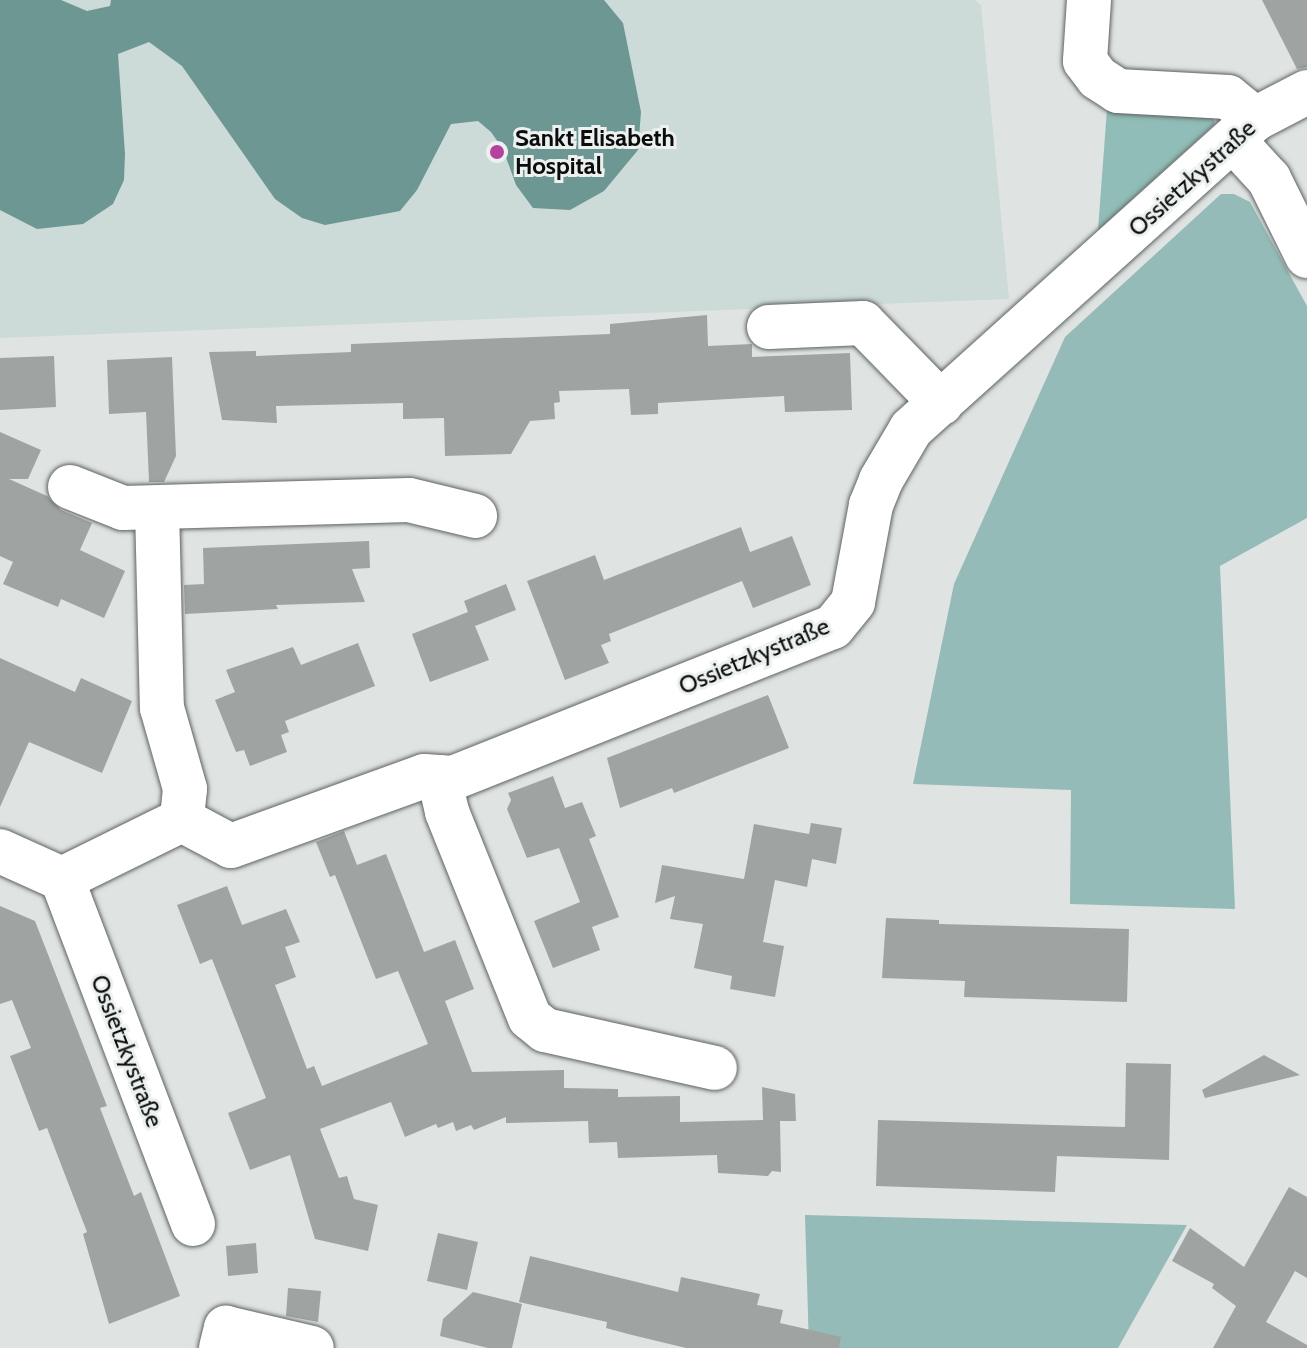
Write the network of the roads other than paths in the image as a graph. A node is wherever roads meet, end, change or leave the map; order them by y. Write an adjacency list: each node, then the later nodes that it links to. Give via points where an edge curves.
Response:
1 (1089, 0): 3 (street, via 1085,61 1098,78 1118,91 1228,97)
2 (1307, 92): 3 (street, Ossietzkystraße)
3 (1245, 130): 4 (street); 6 (street, Ossietzkystraße)
4 (1307, 256)
5 (769, 327): 6 (street, via 863,323)
6 (941, 403): 10 (street, Ossietzkystraße, via 911,429 881,480 871,505 853,602 833,627 453,778)
7 (70, 487): 8 (street, via 123,508)
8 (157, 508): 9 (street, via 409,500); 11 (street, via 162,708 185,789)
9 (475, 516)
10 (439, 777): 11 (street, Ossietzkystraße, via 424,776 231,846); 14 (street, via 447,812 530,1018 545,1030)
11 (182, 820): 13 (street)
12 (0, 851): 13 (street)
13 (62, 879): 15 (street, Ossietzkystraße)
14 (715, 1068)
15 (193, 1224)
16 (221, 1348): 17 (street, via 226,1328)
17 (312, 1348)

